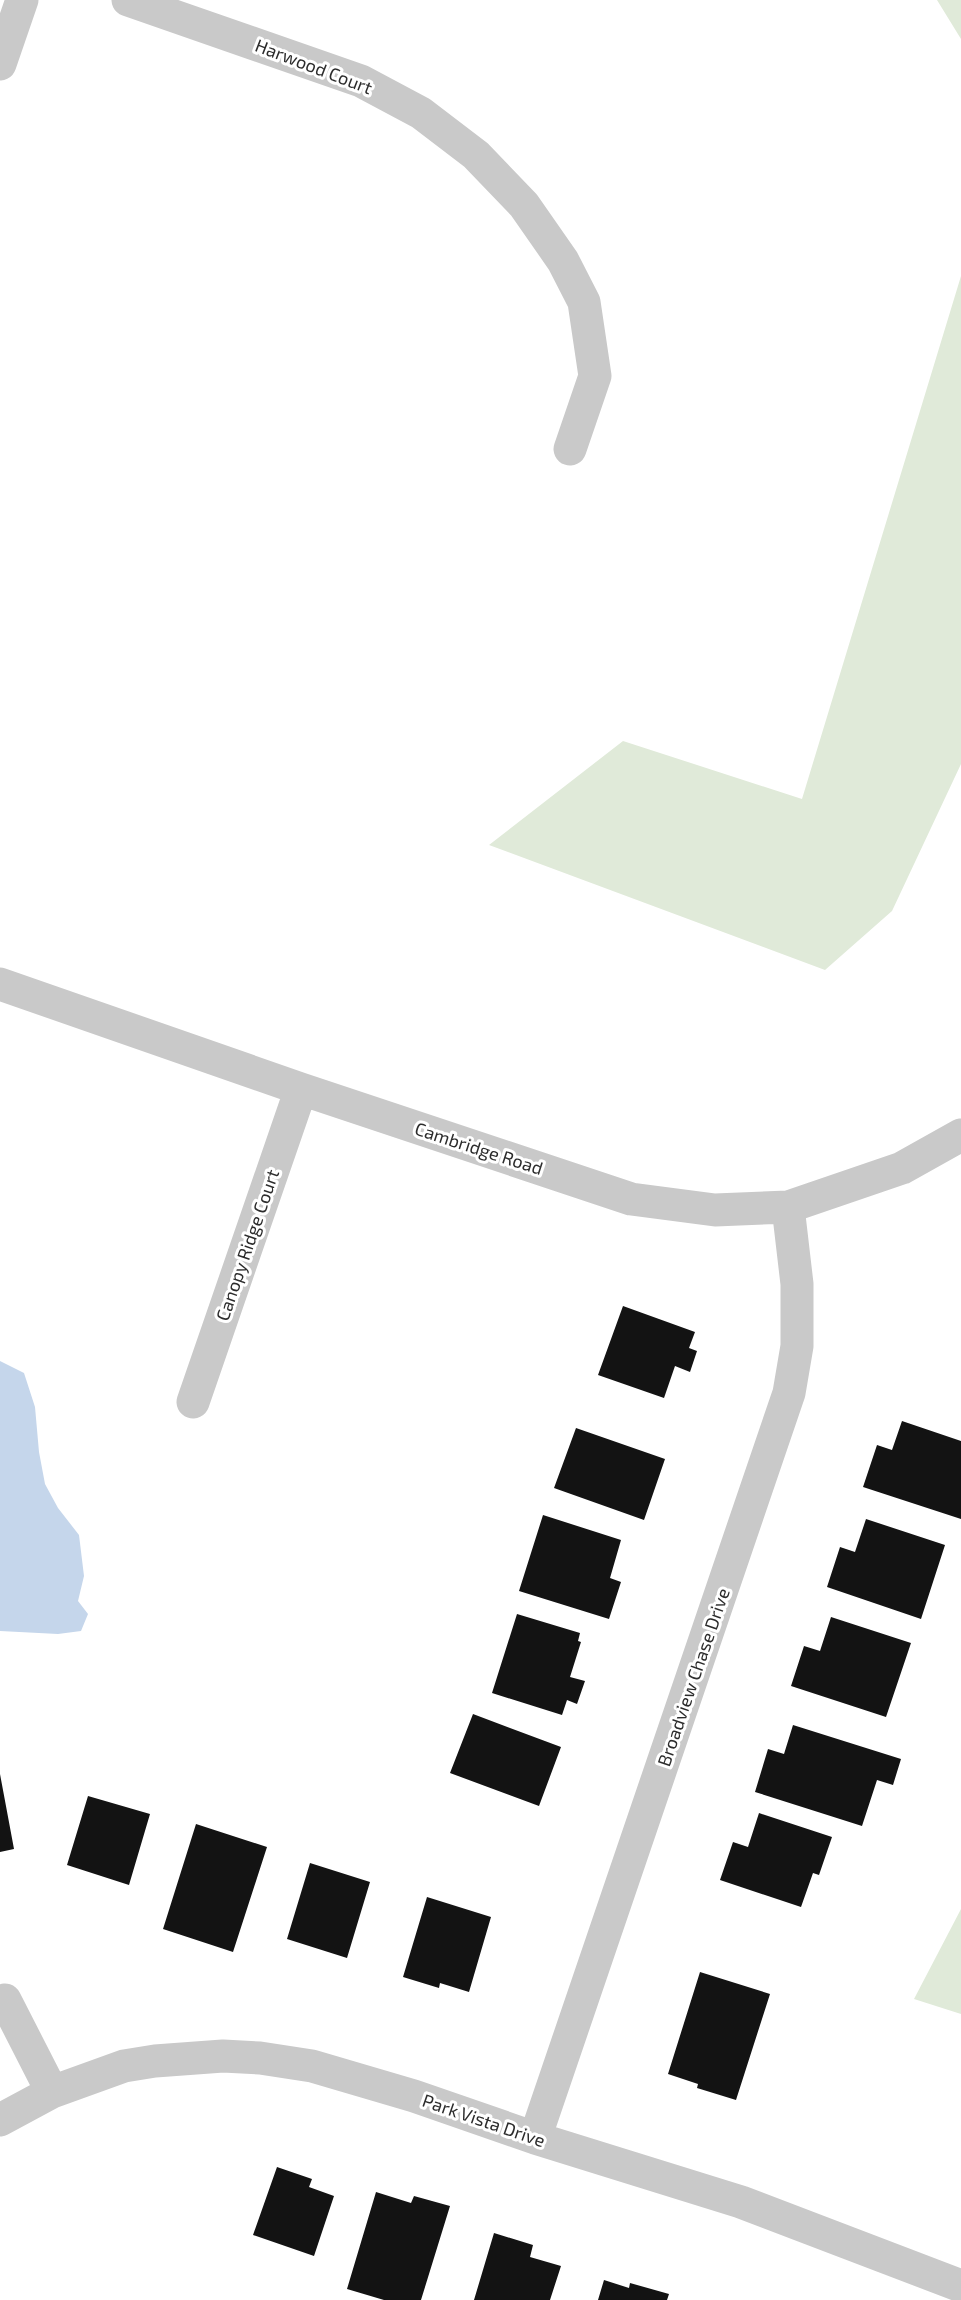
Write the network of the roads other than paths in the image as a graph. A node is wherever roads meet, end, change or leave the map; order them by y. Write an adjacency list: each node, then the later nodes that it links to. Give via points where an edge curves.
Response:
1 (22, 0): 3 (street)
2 (128, 0): 4 (street, Harwood Court, via 361,81 421,113 476,155 524,205 563,261 584,302 595,376)
3 (0, 64)
4 (570, 449)
5 (0, 984): 6 (street, Cambridge Road)
6 (301, 1089): 8 (street, Cambridge Road, via 631,1198 715,1210); 9 (street, Canopy Ridge Court)
7 (961, 1135): 8 (street, Cambridge Road, via 902,1168)
8 (788, 1207): 13 (street, Broadview Chase Drive, via 797,1294 797,1346 789,1393)
9 (193, 1402)
10 (5, 2000): 11 (street)
11 (52, 2092): 12 (street, Park Vista Drive); 13 (street, Park Vista Drive, via 124,2066 223,2056 260,2058 312,2066)
12 (0, 2120)
13 (535, 2138): 14 (street, Park Vista Drive, via 741,2202)
14 (961, 2286)

